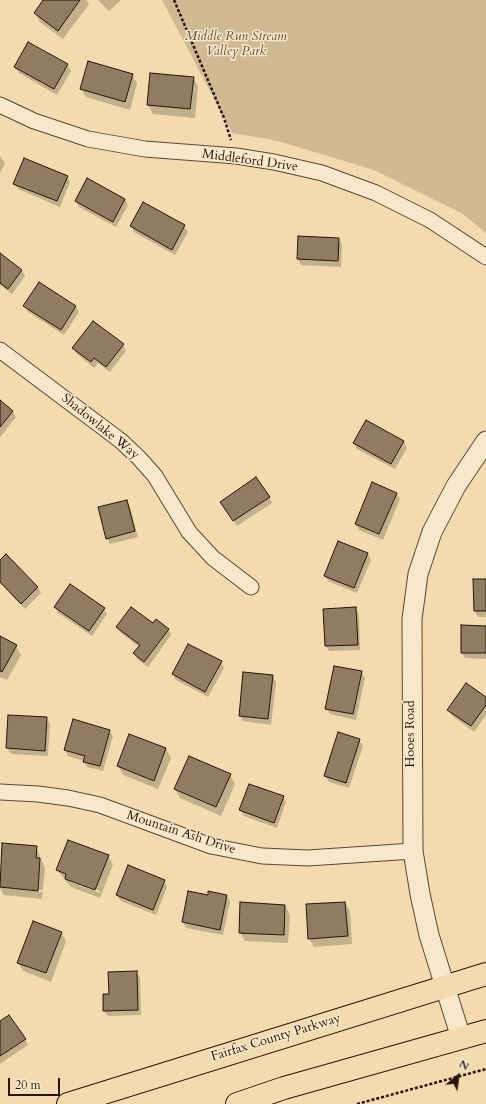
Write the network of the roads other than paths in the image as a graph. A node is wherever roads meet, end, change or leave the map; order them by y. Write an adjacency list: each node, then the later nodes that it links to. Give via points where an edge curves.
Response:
1 (0, 105): 2 (street, Middleford Drive, via 34,121 88,139 145,149 236,156 322,173 376,193 430,220)
2 (486, 257)
3 (0, 350): 5 (street, Shadowlake Way, via 121,441 155,476 189,532 213,558)
4 (486, 442): 7 (street, Hooes Road, via 456,486 440,516 421,562 415,587 411,662)
5 (251, 587)
6 (0, 792): 7 (street, Mountain Ash Drive, via 38,794 100,805 211,846 262,856 308,858)
7 (413, 851): 9 (street, Hooes Road, via 426,921)
8 (486, 974): 9 (highway, Fairfax County Parkway)
9 (445, 986): 11 (street, Hooes Road); 12 (highway, Fairfax County Parkway)
10 (486, 1031): 11 (highway)
11 (460, 1038): 13 (highway, via 284,1088)
12 (68, 1104)
13 (237, 1104)

